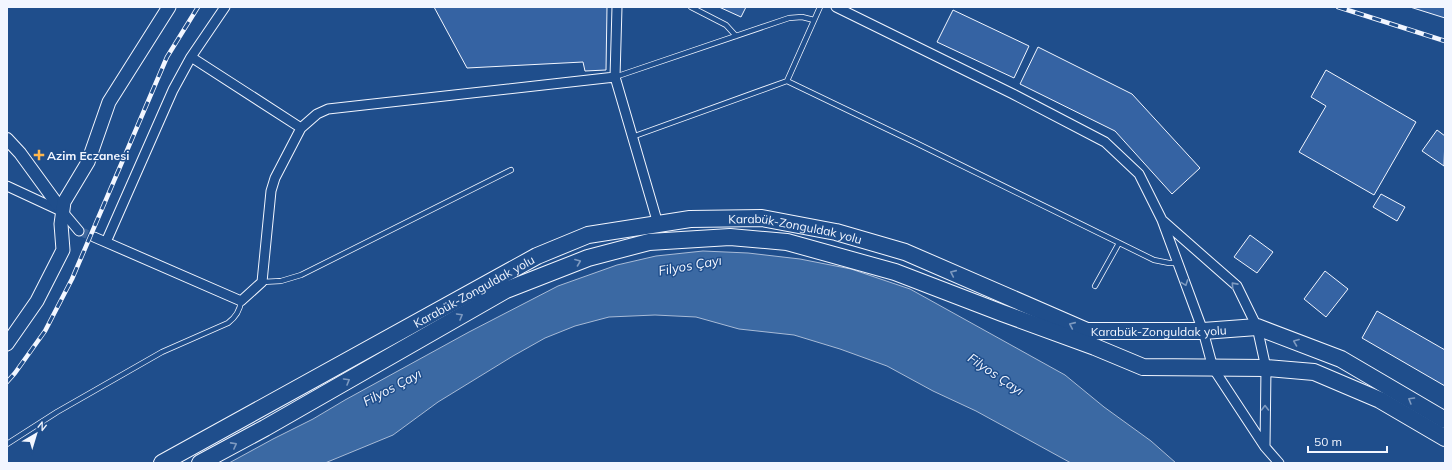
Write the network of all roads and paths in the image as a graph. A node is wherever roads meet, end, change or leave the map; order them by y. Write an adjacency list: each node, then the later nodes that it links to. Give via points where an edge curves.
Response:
1 (169, 7): 17 (main road, via 109,102 88,162 64,202)
2 (225, 7): 9 (street)
3 (617, 7): 10 (street)
4 (691, 7): 8 (lane, via 726,25)
5 (820, 7): 7 (lane)
6 (836, 7): 18 (street, via 1105,142 1139,174)
7 (814, 20): 8 (lane, via 802,16 789,18); 11 (lane)
8 (736, 36): 10 (lane)
9 (191, 57): 12 (street); 22 (street, via 173,90)
10 (615, 78): 12 (street, via 328,109 317,114); 13 (street)
11 (787, 81): 13 (lane); 23 (lane)
12 (301, 128): 25 (street, via 271,191)
13 (632, 137): 19 (street)
14 (7, 139): 17 (street)
15 (511, 170): 25 (lane, via 301,275 281,281)
16 (7, 186): 17 (street)
17 (63, 212): 20 (street); 30 (main road, via 63,250 37,301)
18 (1162, 220): 24 (street); 28 (street, one-way to 18, via 1237,286)
19 (658, 224): 29 (highway, Karabük-Zonguldak yolu, one-way to 19, via 1087,331 905,252 836,232 762,218 690,219); 37 (highway, Karabük-Zonguldak yolu, via 588,235 537,256)
20 (79, 230)
21 (94, 237): 22 (street)
22 (106, 242): 27 (street)
23 (1119, 243): 24 (lane, via 1154,260); 26 (lane)
24 (1178, 263): 29 (street, one-way to 29)
25 (262, 282): 27 (street)
26 (1095, 286)
27 (241, 301): 35 (lane, via 239,310 228,323 162,352 56,412)
28 (1257, 327): 29 (highway, Karabük-Zonguldak yolu); 32 (street); 33 (highway, Karabük-Zonguldak yolu, one-way to 28, via 1341,359)
29 (1202, 331): 31 (street)
30 (7, 344)
31 (1213, 368): 32 (highway, Karabük-Zonguldak yolu); 36 (street); 38 (highway, Karabük-Zonguldak yolu, one-way to 31, via 506,290 588,258 649,242 730,237 787,242 895,272 1144,367)
32 (1266, 368): 34 (highway, Karabük-Zonguldak yolu, via 1314,372 1380,400); 36 (street, one-way to 32)
33 (1445, 420)
34 (1445, 438)
35 (7, 444)
36 (1265, 447): 39 (street)
37 (162, 463)
38 (200, 463)
39 (1279, 463)

